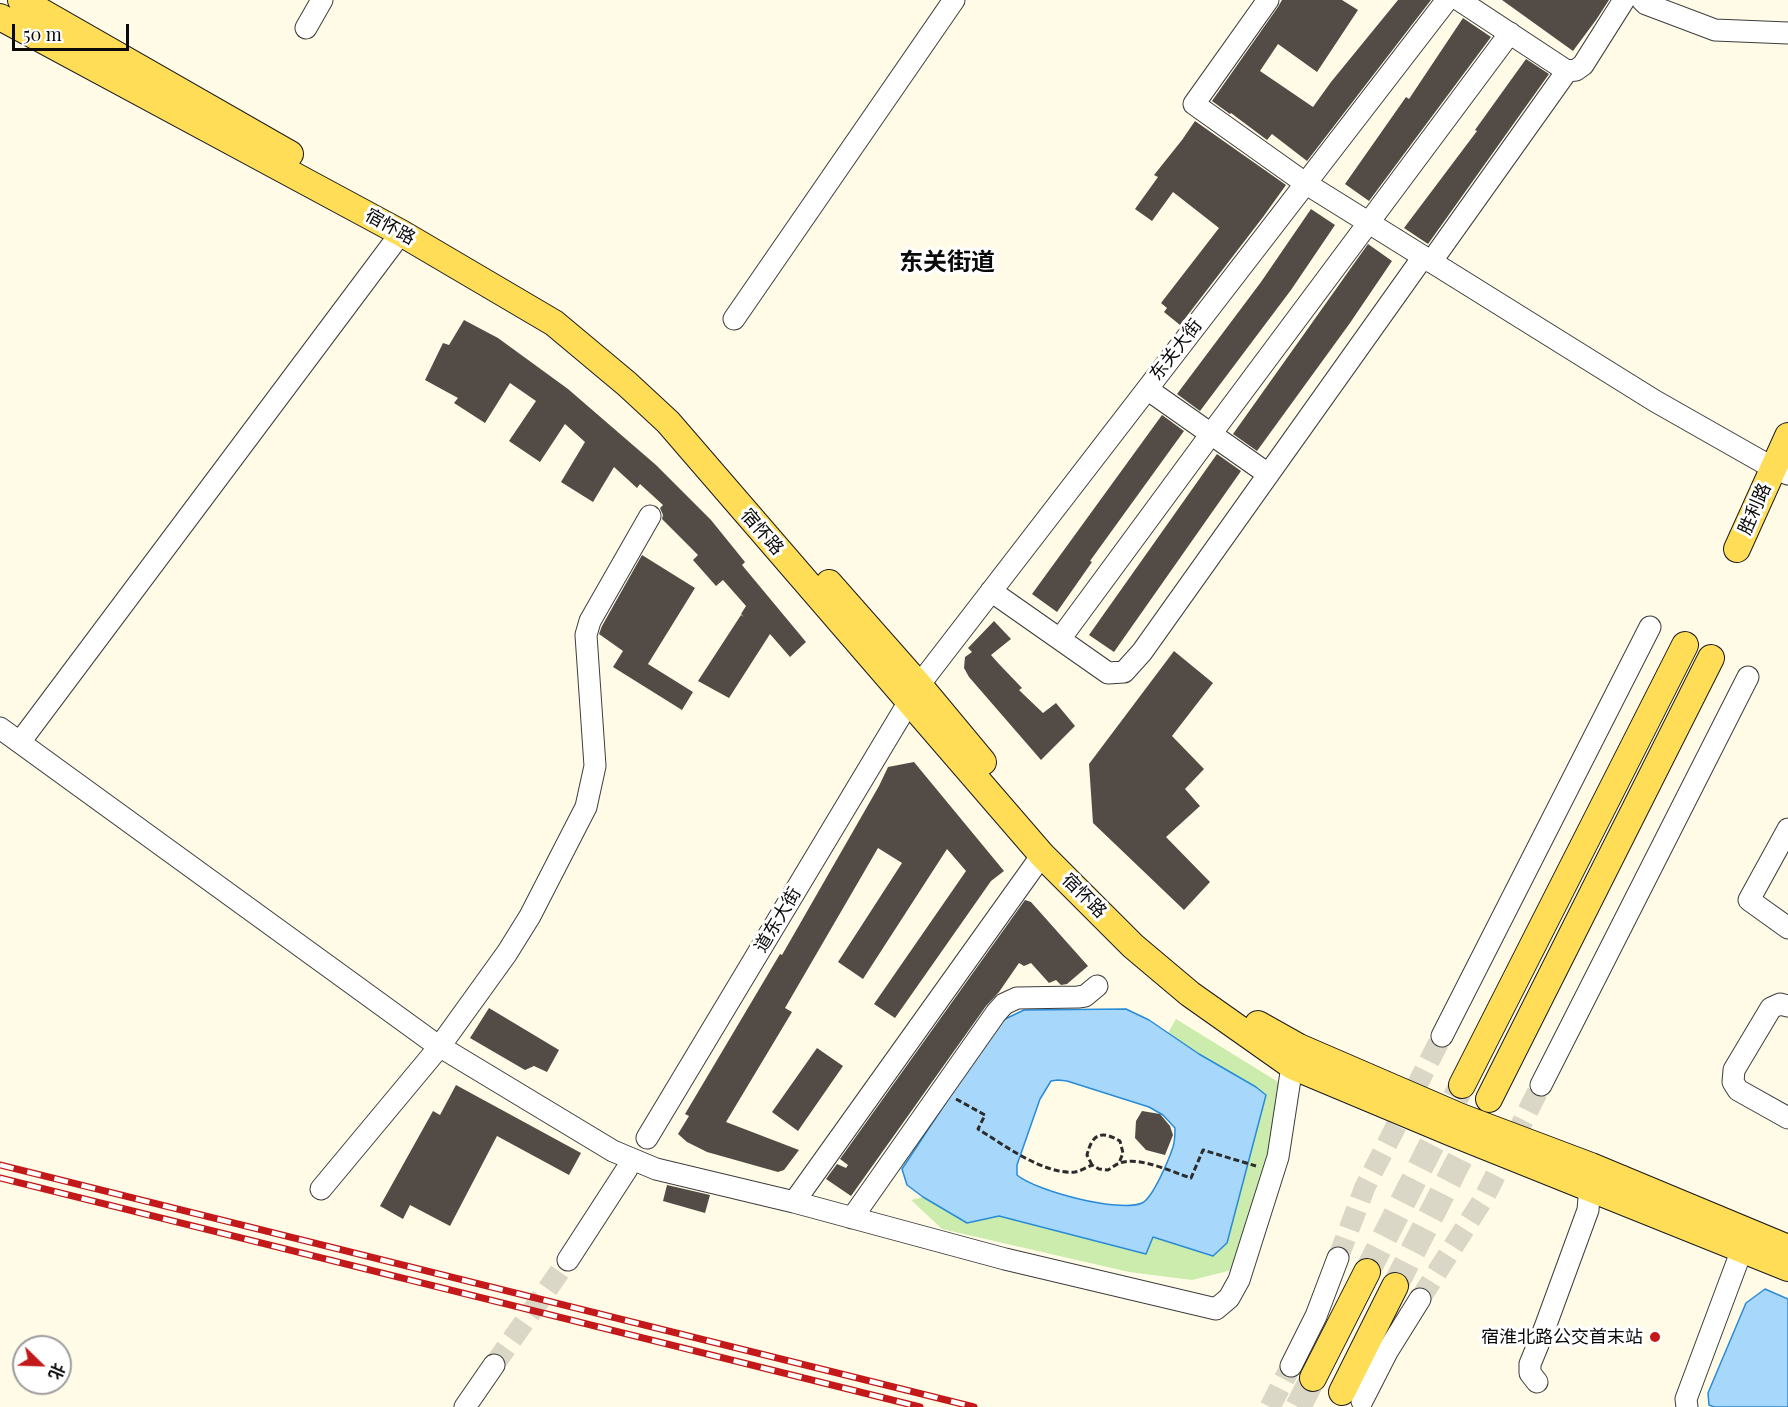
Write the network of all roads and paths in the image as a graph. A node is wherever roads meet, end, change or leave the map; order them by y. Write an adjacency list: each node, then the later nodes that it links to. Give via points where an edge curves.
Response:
1 (21, 0): 32 (main road, 宿怀路, via 565,312 641,374 677,410)
2 (322, 0): 10 (street)
3 (954, 0): 18 (street)
4 (1268, 0): 14 (street, via 1194,104)
5 (1447, 0): 14 (street, 东关大街)
6 (1459, 0): 11 (street)
7 (1624, 0): 13 (street, via 1583,65)
8 (1642, 0): 12 (street, via 1715,30)
9 (0, 17): 16 (main road, 宿怀路)
10 (306, 28)
11 (1510, 33): 13 (street); 15 (street)
12 (1788, 33)
13 (1567, 71): 17 (street)
14 (1305, 183): 15 (street); 19 (street, 东关大街)
15 (1369, 223): 17 (street); 20 (street)
16 (401, 233): 32 (main road, 宿怀路, via 554,323 627,384 668,422); 34 (street)
17 (1427, 260): 22 (street, via 1655,401); 23 (street)
18 (734, 319)
19 (1147, 388): 20 (street); 26 (street, 东关大街)
20 (1211, 434): 23 (street); 28 (street)
21 (1788, 436): 22 (main road, 胜利路)
22 (1781, 471): 25 (main road, 胜利路)
23 (1268, 474): 28 (street, via 1124,672 1108,673)
24 (650, 516): 41 (street, via 590,621 586,635 595,766 586,807 530,916)
25 (1737, 549)
26 (991, 591): 28 (street); 32 (street, 东关大街)
27 (1650, 627): 40 (street)
28 (1060, 639)
29 (1685, 645): 43 (main road)
30 (1711, 658): 46 (main road)
31 (1748, 677): 44 (street)
32 (914, 693): 36 (main road, 宿怀路); 48 (main road, 宿怀路, via 1058,850 1145,937 1205,988 1299,1047); 49 (street, 道东大街)
33 (0, 728): 34 (street)
34 (20, 741): 41 (street)
35 (1786, 839): 37 (street, via 1749,900)
36 (1042, 855): 42 (main road, 宿怀路, via 1133,946 1190,994); 56 (street)
37 (1788, 928)
38 (1097, 986): 57 (street, via 1085,996 1017,998 1004,1004)
39 (1788, 1006): 47 (street, via 1771,1008 1734,1070 1733,1082 1738,1090)
40 (1442, 1036)
41 (440, 1046): 55 (street); 56 (street, via 613,1151 656,1169)
42 (1292, 1066): 48 (main road, 宿怀路); 57 (street, via 1278,1156 1239,1280 1229,1298 1216,1309)
43 (1462, 1085)
44 (1541, 1085)
45 (947, 1094): 51 (path, via 985,1115 978,1129 1016,1154 1065,1171 1077,1172)
46 (1489, 1099)
47 (1788, 1118)
48 (1457, 1125): 54 (main road)
49 (647, 1138)
50 (1119, 1163): 51 (path, via 1108,1170); 51 (path, via 1123,1152 1120,1141 1097,1136 1090,1141 1087,1155); 52 (path, via 1150,1164 1191,1178 1203,1150)
51 (1092, 1165)
52 (1252, 1165)
53 (627, 1169): 61 (street)
54 (1590, 1177): 58 (main road); 68 (street, via 1588,1210 1530,1364 1530,1373)
55 (321, 1189)
56 (794, 1202): 57 (street)
57 (852, 1218)
58 (1744, 1241): 59 (main road); 71 (street, via 1686,1399)
59 (1787, 1249)
60 (1338, 1257): 66 (street, via 1316,1316)
61 (568, 1260)
62 (1367, 1272): 67 (main road)
63 (1395, 1286): 69 (main road)
64 (1420, 1299): 69 (street, via 1387,1352)
65 (494, 1365): 70 (street)
66 (1291, 1366)
67 (1313, 1378)
68 (1537, 1382)
69 (1352, 1397)
70 (465, 1407)
71 (1687, 1407)

